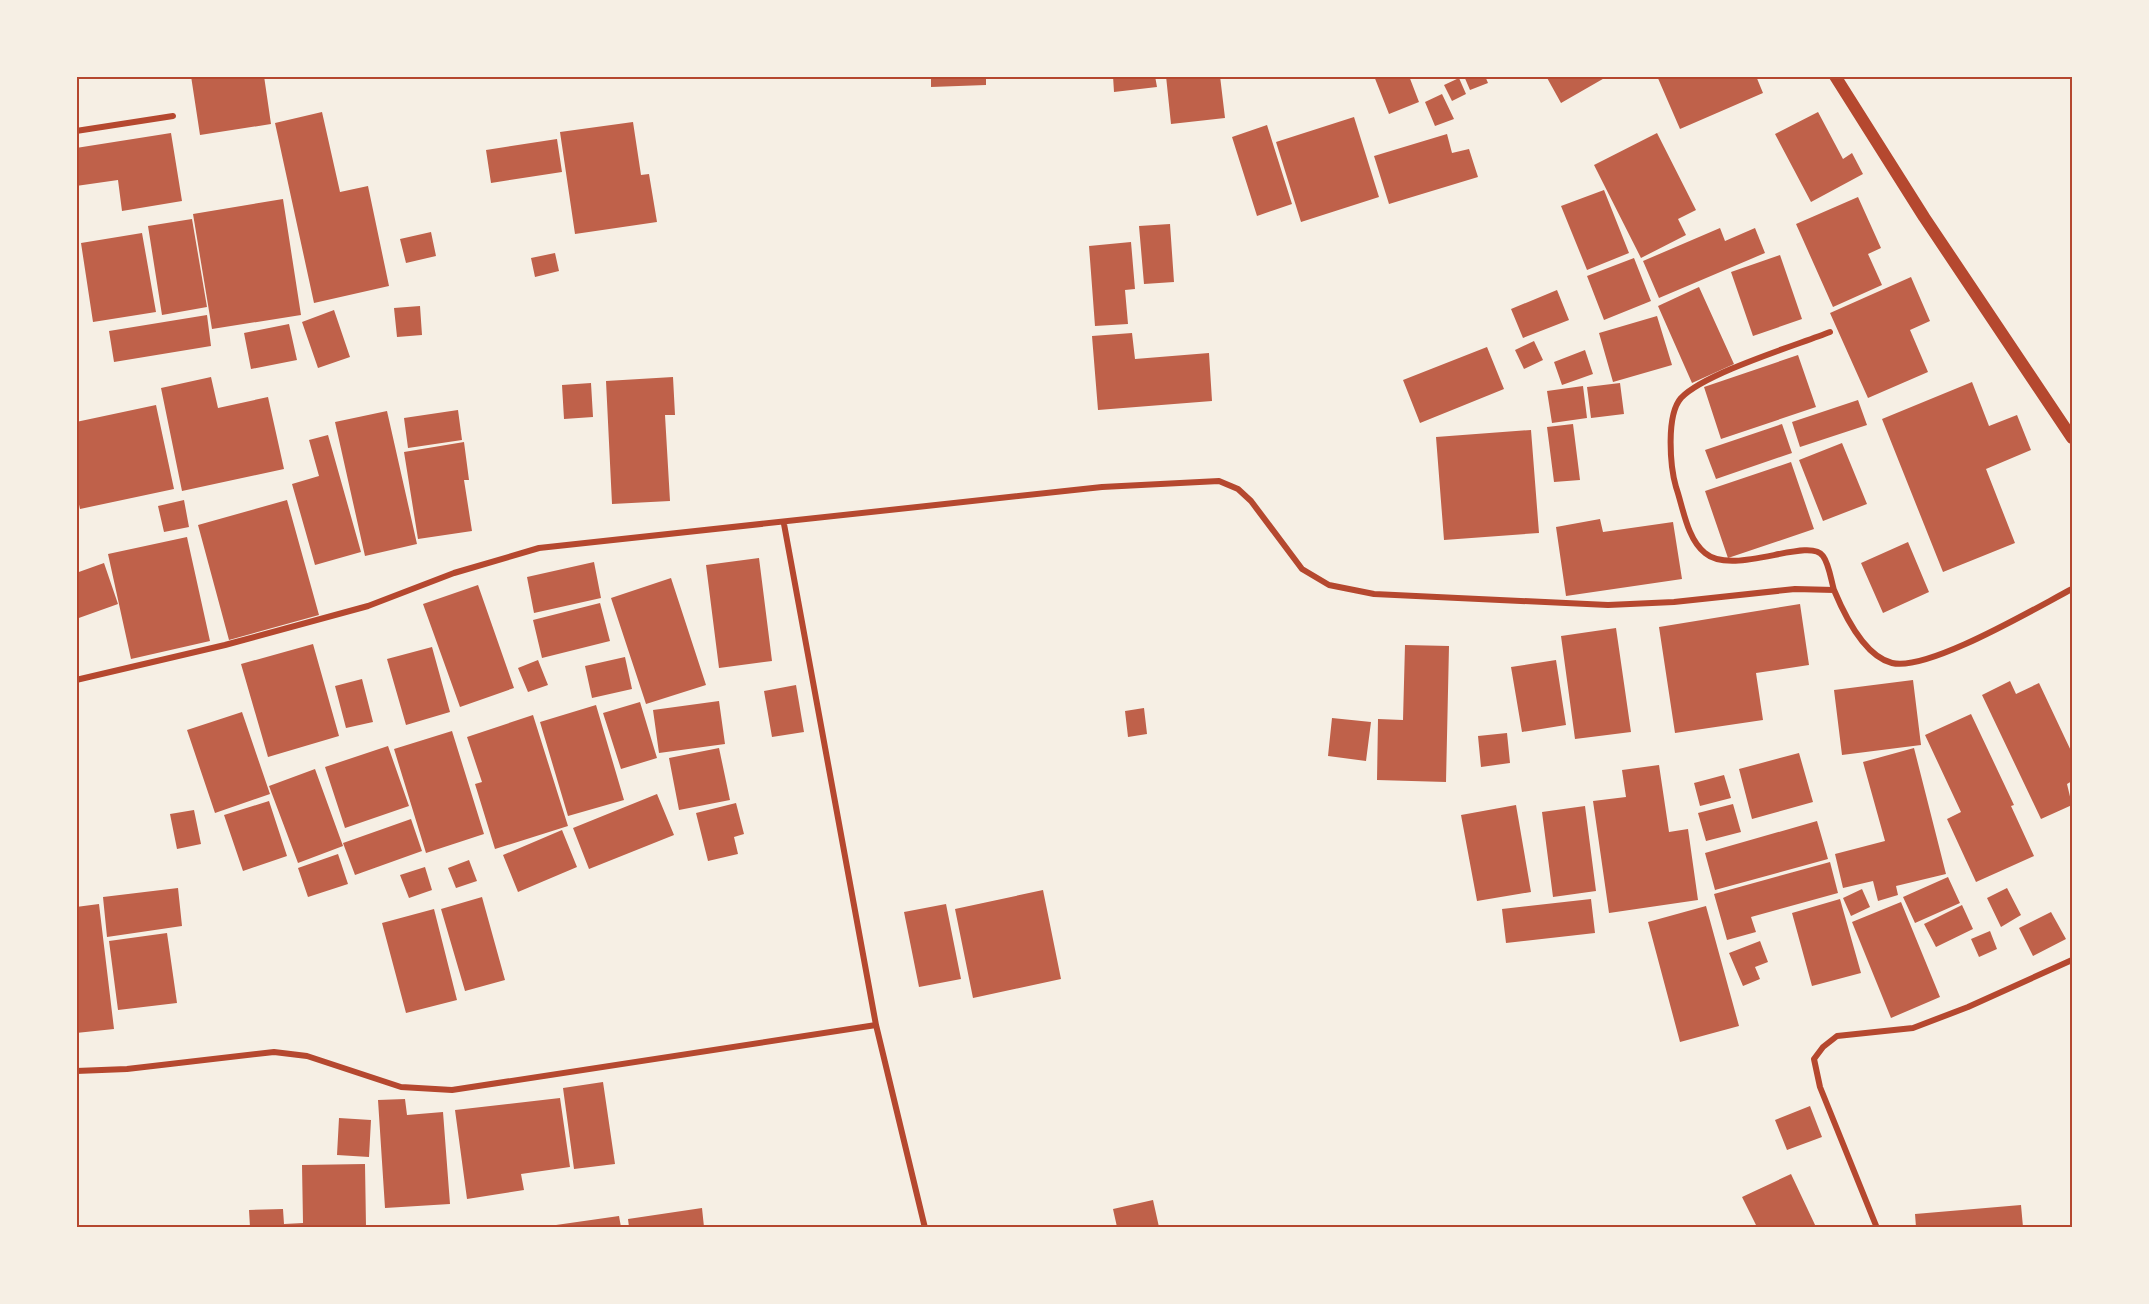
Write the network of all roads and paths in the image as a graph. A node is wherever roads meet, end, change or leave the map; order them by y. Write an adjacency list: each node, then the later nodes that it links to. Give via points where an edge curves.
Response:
1 (1835, 76): 5 (main road, via 1924,217)
2 (173, 116): 3 (street)
3 (76, 131)
4 (1830, 332): 7 (street, via 1705,381 1680,399 1672,418 1672,472 1690,531 1705,554 1724,561 1816,550 1823,556)
5 (2073, 438)
6 (784, 524): 7 (street, via 1102,487 1218,481 1239,489 1251,501 1302,569 1329,585 1374,594 1608,605 1795,589); 9 (street, via 539,548 312,622); 11 (street)
7 (1834, 590): 8 (street, via 1858,635 1892,663 1938,656)
8 (2073, 590)
9 (76, 680)
10 (2073, 960): 14 (street, via 1913,1028 1837,1036 1814,1059 1820,1087)
11 (876, 1025): 12 (street, via 452,1090 401,1087 307,1056 273,1052); 13 (street)
12 (76, 1071)
13 (925, 1227)
14 (1877, 1227)

